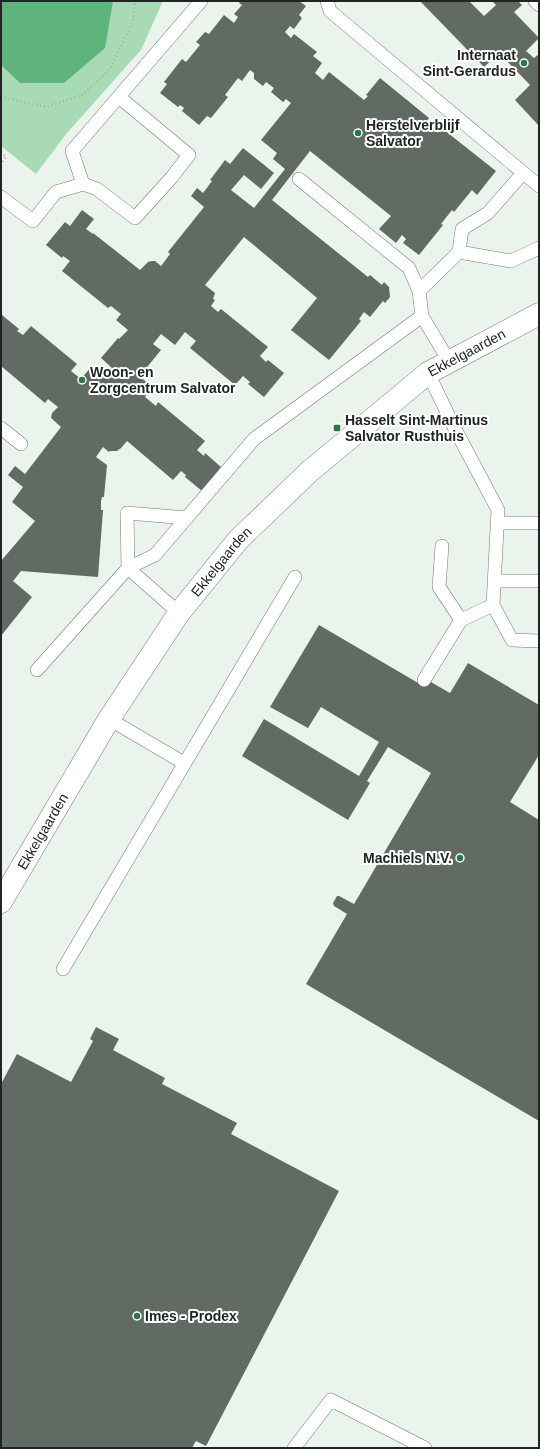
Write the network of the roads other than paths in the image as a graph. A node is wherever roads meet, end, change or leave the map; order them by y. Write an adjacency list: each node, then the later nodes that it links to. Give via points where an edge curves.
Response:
1 (201, 1): 5 (lane)
2 (327, 1): 6 (lane, via 330,11)
3 (535, 1): 4 (lane)
4 (539, 5)
5 (119, 97): 8 (lane, via 72,151); 8 (lane, via 189,155 135,218 97,189)
6 (524, 173): 9 (lane); 12 (lane, via 488,213 462,229)
7 (299, 179): 13 (lane, via 409,268)
8 (83, 184): 10 (lane, via 56,192 33,220)
9 (539, 186)
10 (1, 197)
11 (539, 248): 12 (lane, via 511,261)
12 (460, 252): 13 (lane)
13 (419, 291): 15 (lane)
14 (539, 314): 16 (street, Ekkelgaarden)
15 (422, 316): 16 (lane); 20 (lane, via 254,439)
16 (449, 362): 17 (street, Ekkelgaarden)
17 (428, 373): 21 (lane, via 498,510); 29 (street, Ekkelgaarden, via 310,471 238,540)
18 (1, 428): 19 (lane)
19 (21, 444)
20 (186, 518): 24 (lane, via 155,555); 24 (lane, via 127,513)
21 (498, 523): 22 (lane); 26 (lane)
22 (539, 523)
23 (442, 546): 30 (lane, via 439,587)
24 (128, 568): 29 (lane); 32 (lane)
25 (295, 577): 35 (lane)
26 (494, 580): 27 (lane); 28 (lane)
27 (539, 581)
28 (493, 605): 30 (lane); 31 (lane, via 512,640)
29 (179, 613): 34 (street, Ekkelgaarden)
30 (461, 620): 33 (lane)
31 (539, 641)
32 (37, 670)
33 (424, 680)
34 (109, 719): 35 (lane); 36 (street, Ekkelgaarden)
35 (184, 763): 37 (lane)
36 (1, 902)
37 (63, 969)
38 (294, 1448): 39 (lane, via 331,1400)
39 (425, 1448)

